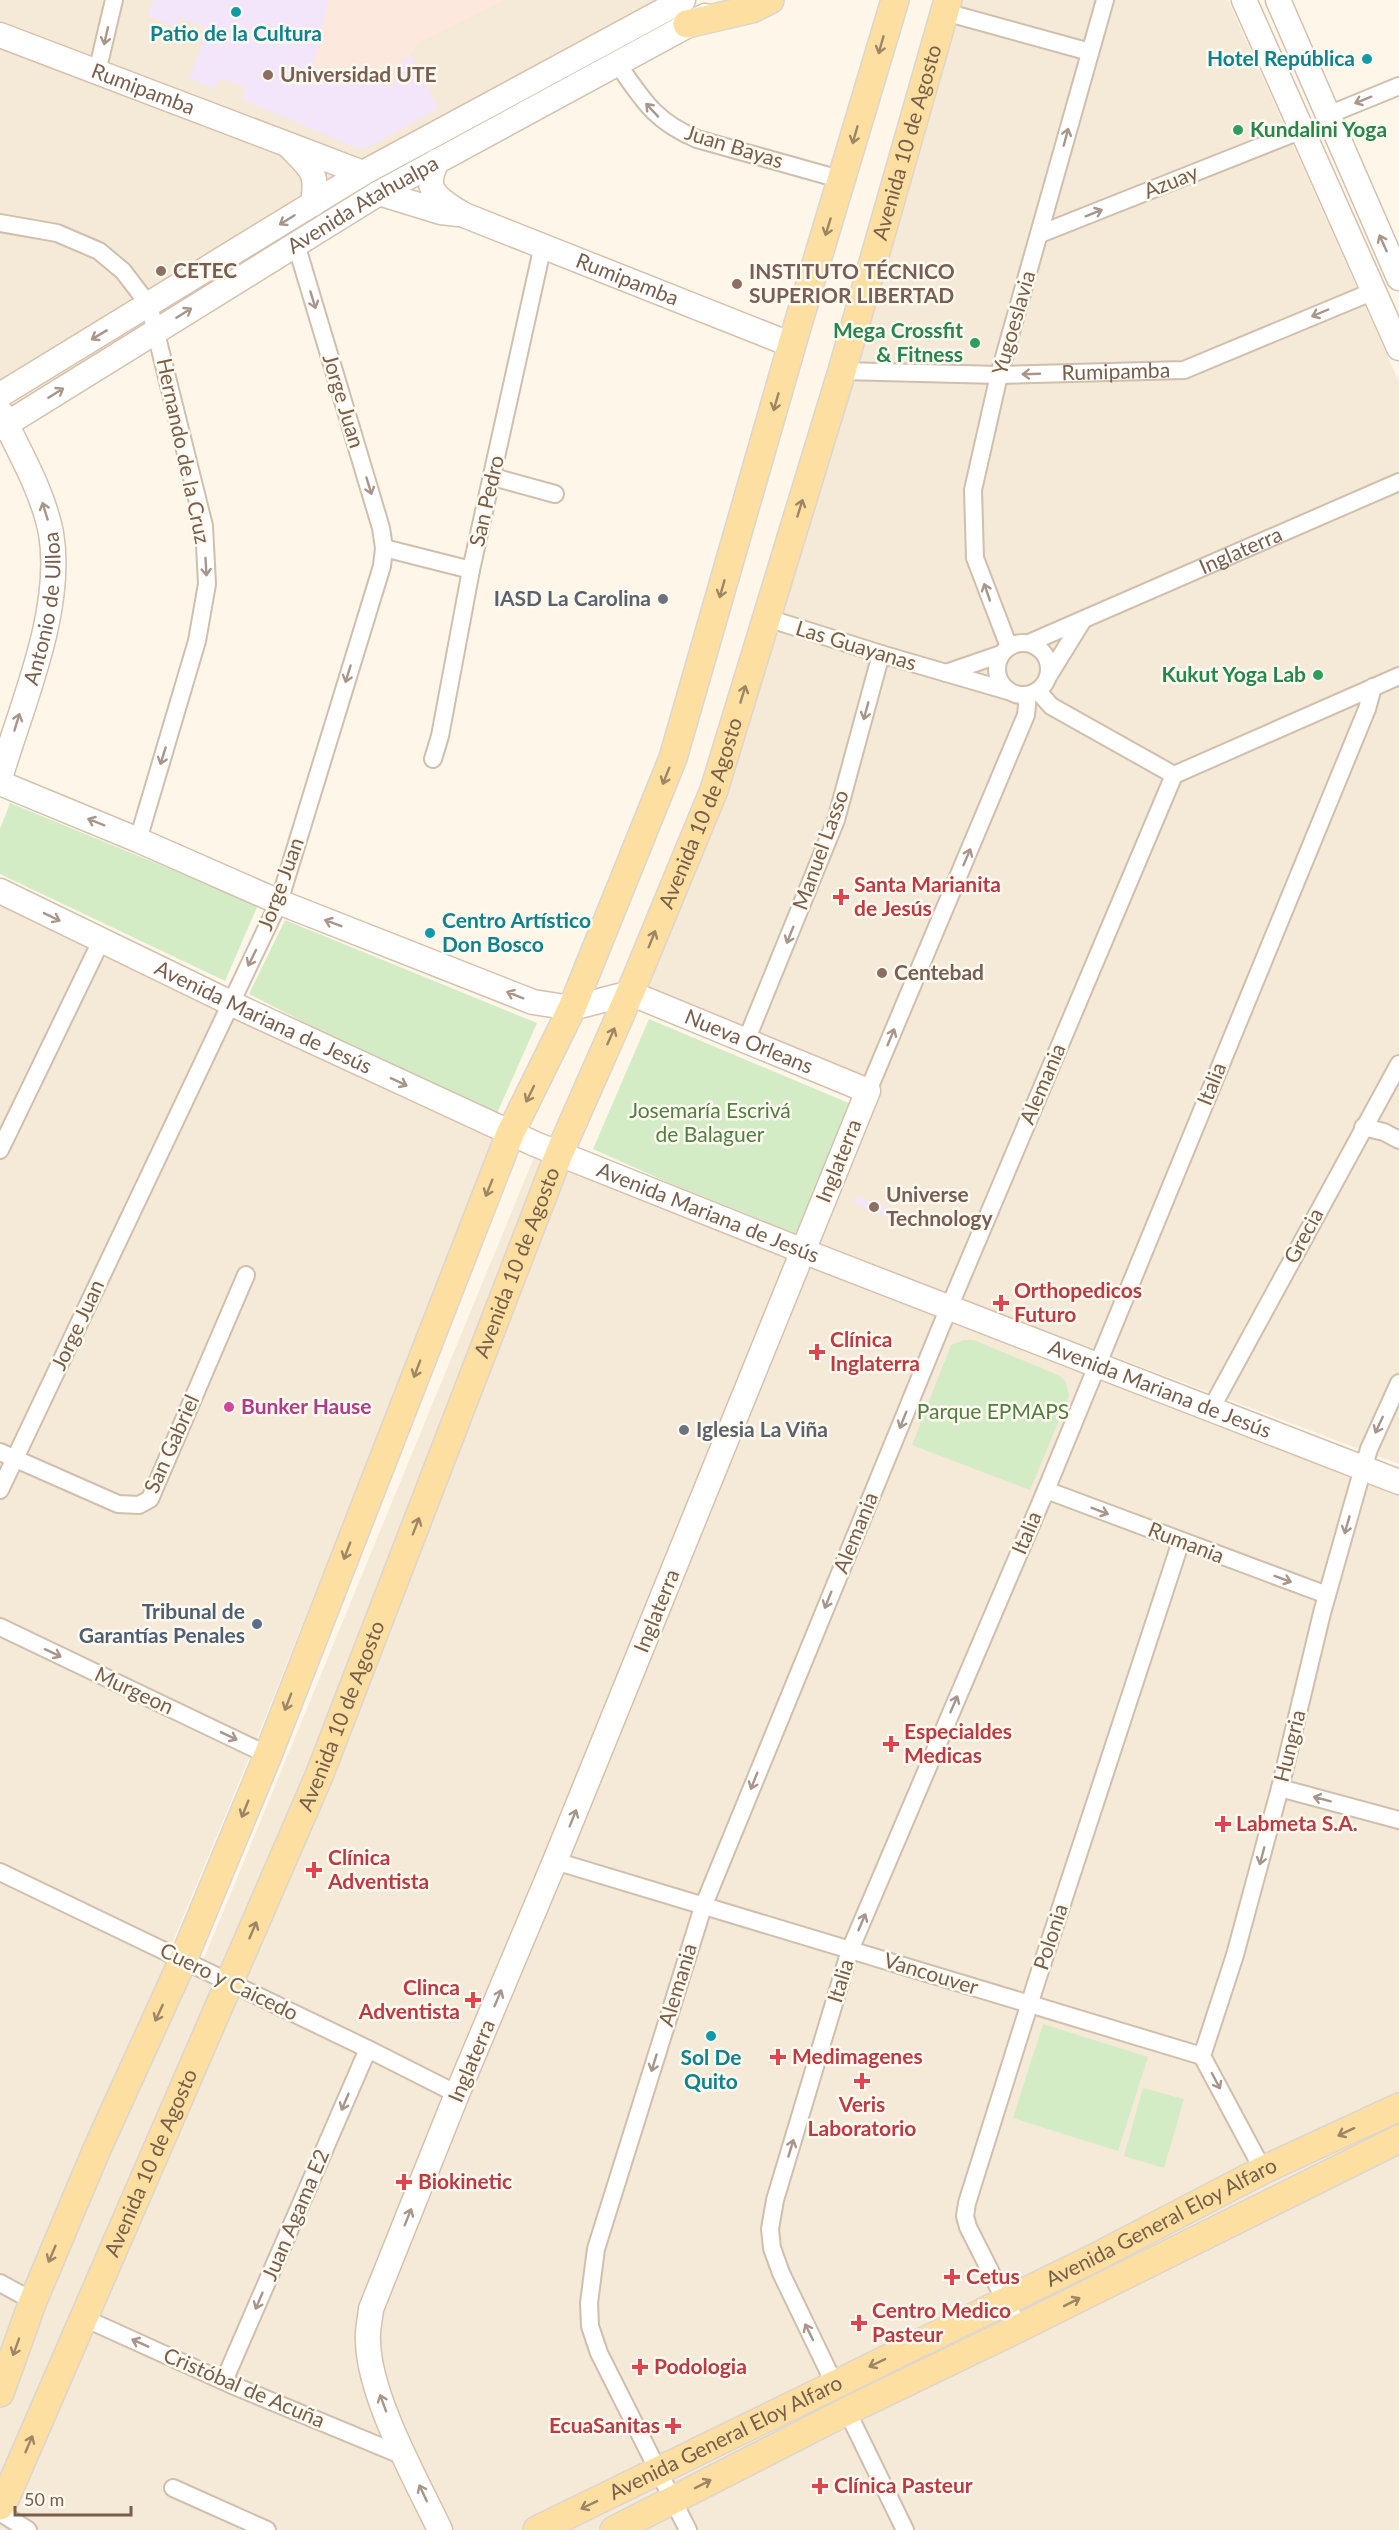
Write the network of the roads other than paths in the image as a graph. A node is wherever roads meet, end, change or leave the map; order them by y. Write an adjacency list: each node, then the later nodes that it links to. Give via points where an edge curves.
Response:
1 (114, 0): 15 (street, one-way to 15)
2 (711, 0): 16 (main road)
3 (736, 0): 11 (main road, Avenida Atahualpa)
4 (770, 0): 11 (main road, via 752,9)
5 (895, 0): 25 (main road, Avenida 10 de Agosto, one-way to 25)
6 (1105, 0): 13 (street, Yugoeslavia)
7 (1245, 0): 19 (main road)
8 (1262, 0): 21 (main road)
9 (1278, 0): 18 (main road)
10 (946, 6): 13 (street); 41 (main road, Avenida 10 de Agosto)
11 (685, 12): 14 (main road, Avenida Atahualpa); 22 (main road, Avenida Atahualpa)
12 (0, 35): 15 (main road, Rumipamba)
13 (1090, 52): 32 (street, Yugoeslavia, one-way to 13)
14 (617, 63): 23 (main road, Avenida Atahualpa); 25 (street, Juan Bayas, one-way to 14, via 697,139 675,129 649,109)
15 (97, 72): 20 (main road, Rumipamba)
16 (563, 77): 22 (main road, via 553,78 440,136); 23 (main road, via 466,134)
17 (1399, 86): 18 (street, one-way to 18)
18 (1328, 115): 28 (main road)
19 (1302, 130): 30 (main road); 32 (street, Azuay, one-way to 19)
20 (286, 143): 24 (main road, Rumipamba); 27 (main road, Rumipamba, via 316,180)
21 (1325, 144): 28 (main road); 30 (main road)
22 (409, 147): 24 (main road, Avenida Atahualpa)
23 (441, 158): 26 (main road, Avenida Atahualpa); 29 (main road, Rumipamba, via 431,180 432,189)
24 (363, 173): 27 (main road, Avenida Atahualpa)
25 (843, 180): 39 (main road, Avenida 10 de Agosto, one-way to 39)
26 (379, 193): 29 (main road, Rumipamba); 33 (main road, Avenida Atahualpa)
27 (313, 204): 37 (main road, Avenida Atahualpa, one-way to 37)
28 (1368, 208): 35 (main road, one-way to 28)
29 (464, 215): 34 (main road, Rumipamba)
30 (1344, 222): 36 (main road)
31 (0, 223): 37 (street, Hernando de la Cruz, via 57,232 99,252 113,260)
32 (1040, 234): 42 (street, Yugoeslavia)
33 (296, 244): 38 (main road, Avenida Atahualpa, one-way to 33); 48 (street, Jorge Juan, one-way to 48)
34 (543, 244): 39 (main road, Rumipamba); 45 (street, San Pedro)
35 (1399, 279)
36 (1374, 291): 40 (main road); 42 (street, Rumipamba, one-way to 42, via 1184,370)
37 (149, 305): 38 (street, Hernando de la Cruz); 43 (main road, Avenida Atahualpa, one-way to 43)
38 (156, 331): 44 (main road, Avenida Atahualpa, one-way to 38); 65 (street, Hernando de la Cruz, one-way to 65, via 204,526 207,584 197,641)
39 (792, 345): 71 (main road, Avenida 10 de Agosto, one-way to 71, via 674,757)
40 (1399, 348)
41 (842, 371): 42 (street, Rumipamba); 50 (main road, Avenida 10 de Agosto, one-way to 41)
42 (999, 375): 53 (street, Yugoeslavia, one-way to 42, via 975,558 973,490)
43 (0, 395)
44 (2, 421): 63 (main road, Antonio de Ulloa, one-way to 44, via 49,619 53,580 51,534 44,506)
45 (493, 477): 47 (street); 49 (street, San Pedro)
46 (1399, 483): 51 (street, Inglaterra)
47 (555, 494)
48 (384, 548): 49 (street); 67 (street, Jorge Juan, one-way to 67, via 382,566)
49 (471, 570): 61 (street, San Pedro)
50 (767, 618): 54 (street, Las Guayanas); 69 (main road, Avenida 10 de Agosto, one-way to 50, via 714,790)
51 (1083, 620): 52 (street, Inglaterra); 56 (street)
52 (1029, 643): 53 (street, via 1018,643); 56 (street, via 1046,655)
53 (1005, 650): 55 (street); 59 (street, via 997,663 997,674)
54 (881, 654): 55 (street, Las Guayanas); 72 (street, Manuel Lasso, one-way to 72, via 836,820)
55 (946, 673): 59 (street, Las Guayanas)
56 (1049, 675): 60 (street)
57 (1399, 676): 58 (street)
58 (1373, 687): 62 (street); 83 (street, Italia)
59 (1008, 691): 60 (street, via 1018,695)
60 (1033, 693): 62 (street); 74 (street, Inglaterra, one-way to 60)
61 (433, 759)
62 (1174, 775): 82 (street, Alemania)
63 (0, 778)
64 (0, 783): 65 (main road, one-way to 64)
65 (138, 840): 67 (main road)
66 (0, 891): 68 (main road, Avenida Mariana de Jesús, one-way to 68)
67 (279, 902): 70 (street, Jorge Juan, one-way to 70); 71 (main road, one-way to 67, via 533,1002)
68 (101, 941): 70 (main road, Avenida Mariana de Jesús); 78 (street)
69 (630, 993): 71 (main road); 72 (main road, Nueva Orleans); 79 (main road, Avenida 10 de Agosto, one-way to 69)
70 (231, 1002): 76 (main road, Avenida Mariana de Jesús, one-way to 76); 86 (street, Jorge Juan)
71 (572, 1008): 76 (main road, Avenida 10 de Agosto, one-way to 76)
72 (746, 1041): 74 (main road, Nueva Orleans)
73 (1399, 1064): 75 (street, Grecia)
74 (868, 1091): 80 (main road, Inglaterra)
75 (1363, 1127): 77 (street); 85 (street, Grecia)
76 (510, 1134): 79 (main road, Avenida Mariana de Jesús); 94 (main road, Avenida 10 de Agosto, one-way to 94)
77 (1399, 1140)
78 (0, 1150)
79 (559, 1155): 80 (main road, Avenida Mariana de Jesús); 102 (main road, Avenida 10 de Agosto, one-way to 79, via 319,1776)
80 (803, 1251): 82 (main road, Avenida Mariana de Jesús); 97 (main road, Inglaterra, one-way to 80)
81 (246, 1275): 86 (street, San Gabriel, via 150,1499 139,1505 118,1504)
82 (949, 1308): 83 (main road, Avenida Mariana de Jesús); 99 (street, Alemania, one-way to 99)
83 (1097, 1365): 85 (main road, Avenida Mariana de Jesús); 90 (street, Italia)
84 (1399, 1383): 87 (street, Hungria, one-way to 87)
85 (1210, 1409): 87 (main road, Avenida Mariana de Jesús)
86 (7, 1455): 89 (street, Jorge Juan)
87 (1363, 1469): 88 (main road, Avenida Mariana de Jesús); 92 (street, Hungria, one-way to 92)
88 (1399, 1482)
89 (0, 1490)
90 (1046, 1490): 91 (street, Rumania, one-way to 91); 100 (street, Italia, one-way to 90)
91 (1181, 1541): 92 (street, Rumania, one-way to 92); 103 (street, Polonia)
92 (1327, 1595): 95 (street, Hungria)
93 (0, 1628): 94 (street, Murgeon, one-way to 94)
94 (268, 1755): 101 (main road, Avenida 10 de Agosto, one-way to 101)
95 (1280, 1788): 96 (street, one-way to 95); 105 (street, Hungria, one-way to 105, via 1235,1955)
96 (1399, 1820)
97 (555, 1861): 99 (street, Vancouver); 106 (main road, Inglaterra, one-way to 97)
98 (0, 1872): 101 (street, Cuero y Caicedo)
99 (702, 1907): 100 (street, Vancouver); 122 (street, Alemania, one-way to 122, via 596,2249 589,2303 590,2326 599,2353)
100 (850, 1950): 103 (street, Vancouver); 118 (street, Italia, one-way to 100, via 781,2273 770,2229 775,2200)
101 (183, 1960): 102 (street, Cuero y Caicedo); 113 (main road, Avenida 10 de Agosto, one-way to 113)
102 (230, 1983): 104 (street, Cuero y Caicedo); 115 (main road, Avenida 10 de Agosto)
103 (1030, 2004): 105 (street, Vancouver); 114 (street, Polonia, via 965,2216)
104 (368, 2049): 106 (street, Cuero y Caicedo); 117 (street, Juan Agama E2, one-way to 117)
105 (1202, 2056): 111 (street, one-way to 111)
106 (457, 2094): 121 (main road, Inglaterra, one-way to 106, via 374,2378 368,2342 371,2309)
107 (1399, 2107): 111 (main road, Avenida General Eloy Alfaro, one-way to 111)
108 (1399, 2139): 109 (main road, Avenida General Eloy Alfaro)
109 (1368, 2155): 110 (main road); 116 (main road, Avenida General Eloy Alfaro, one-way to 109)
110 (1399, 2157)
111 (1263, 2170): 114 (main road, Avenida General Eloy Alfaro)
112 (0, 2283): 113 (street)
113 (33, 2301): 119 (main road, Avenida 10 de Agosto, one-way to 119)
114 (1005, 2301): 116 (street, Polonia); 118 (main road, Avenida General Eloy Alfaro, one-way to 118)
115 (84, 2318): 117 (street, Cristóbal de Acuña, one-way to 115); 125 (main road, Avenida 10 de Agosto, one-way to 115)
116 (1019, 2328): 120 (main road, Avenida General Eloy Alfaro)
117 (224, 2381): 121 (street, Cristóbal de Acuña)
118 (835, 2385): 122 (main road, Avenida General Eloy Alfaro)
119 (0, 2393)
120 (847, 2410): 124 (main road, Avenida General Eloy Alfaro, one-way to 120); 132 (street)
121 (406, 2457): 128 (main road, Inglaterra, one-way to 121)
122 (658, 2471): 124 (street, Alemania); 129 (main road, Avenida General Eloy Alfaro, one-way to 129)
123 (173, 2488): 127 (street)
124 (672, 2500): 130 (main road, Avenida General Eloy Alfaro); 131 (street, Alemania)
125 (2, 2508): 126 (street)
126 (28, 2530)
127 (267, 2530)
128 (440, 2530)
129 (537, 2530)
130 (614, 2530)
131 (688, 2530)
132 (905, 2530)

